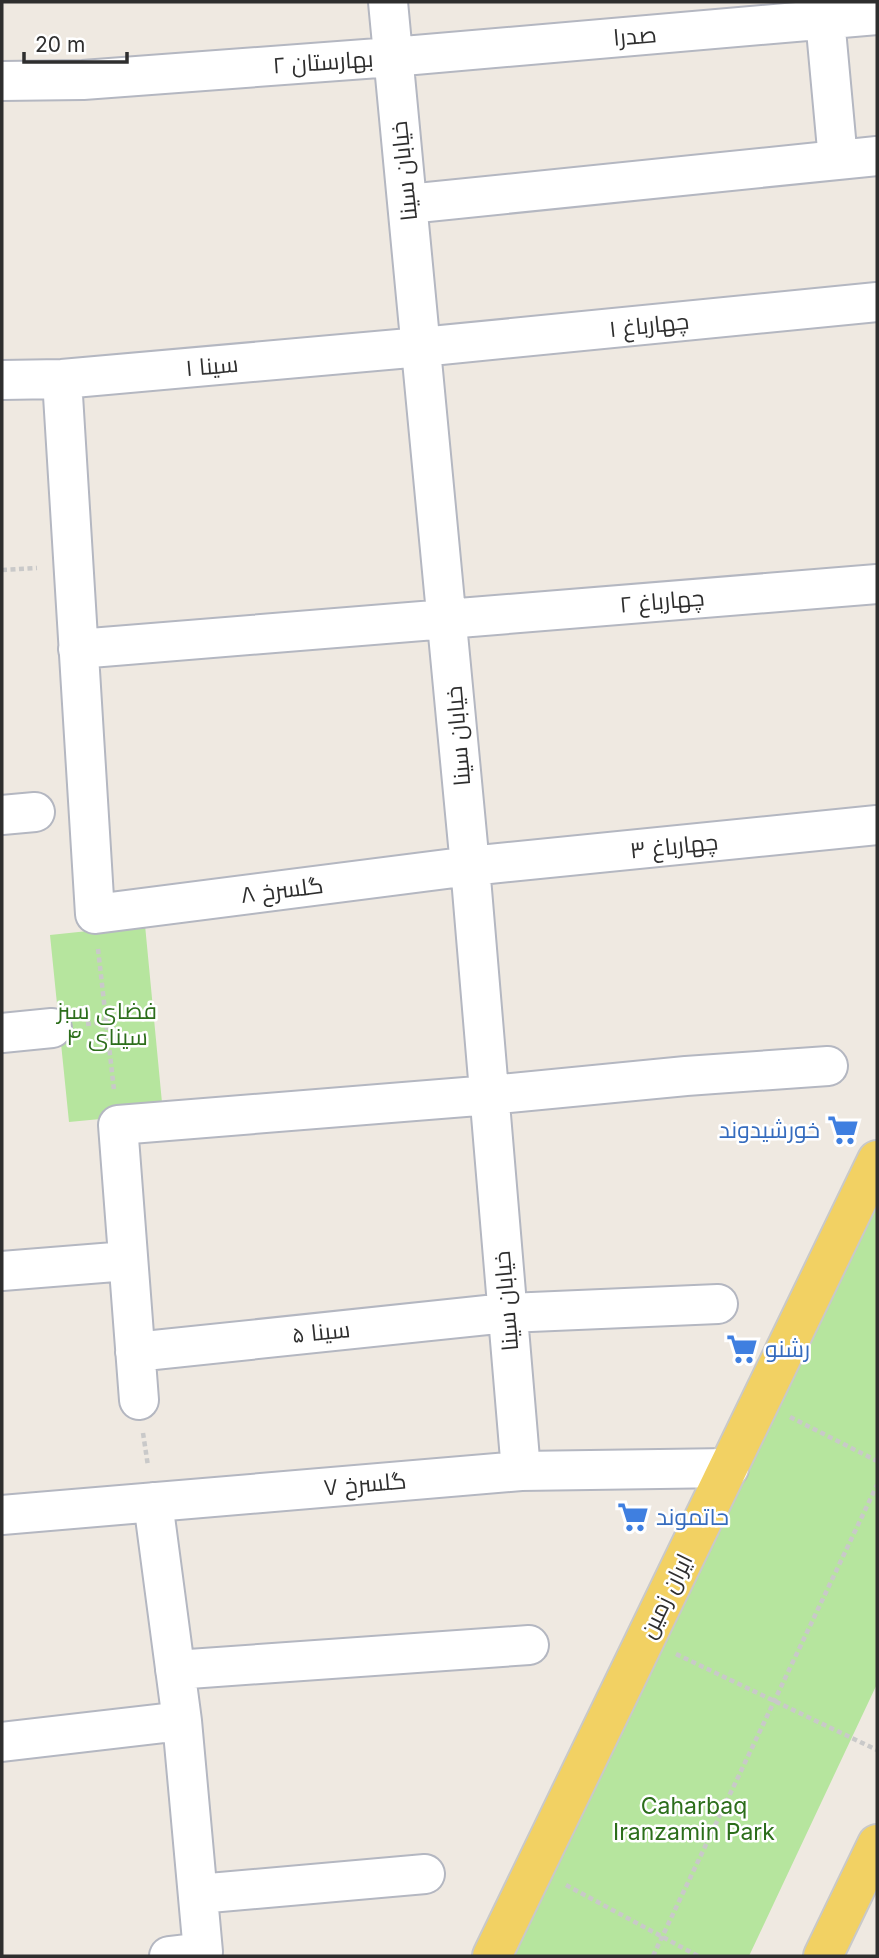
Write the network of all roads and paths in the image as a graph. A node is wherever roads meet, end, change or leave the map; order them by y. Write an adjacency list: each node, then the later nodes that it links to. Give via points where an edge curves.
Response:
1 (387, 2): 4 (street, خیابان سینا)
2 (877, 15): 3 (street, صدرا)
3 (825, 19): 4 (street, صدرا); 7 (street)
4 (392, 57): 5 (street, بهارستان ۲, via 83,80); 8 (street, خیابان سینا)
5 (2, 81)
6 (877, 156): 7 (street)
7 (838, 160): 8 (street)
8 (408, 204): 10 (street, خیابان سینا)
9 (877, 302): 10 (street, چهارباغ ۱)
10 (421, 347): 11 (street, سینا ۱); 14 (street, خیابان سینا)
11 (62, 379): 12 (street, سینا ۱); 15 (street)
12 (2, 380)
13 (877, 584): 14 (street, چهارباغ ۲)
14 (447, 619): 15 (street, چهارباغ ۲); 17 (street, خیابان سینا)
15 (78, 649): 18 (street)
16 (877, 825): 17 (street, چهارباغ ۳)
17 (470, 866): 18 (street, گلسرخ ۸); 22 (street, خیابان سینا)
18 (94, 914): 23 (path)
19 (52, 1028): 20 (street)
20 (2, 1033)
21 (828, 1066): 22 (street)
22 (490, 1095): 23 (street); 28 (street, خیابان سینا)
23 (118, 1125): 25 (street)
24 (877, 1160): 31 (main road, ایران زمین)
25 (127, 1261): 26 (street); 29 (street)
26 (2, 1271)
27 (718, 1304): 28 (street, سینا ۵)
28 (506, 1313): 29 (street, سینا ۵); 34 (street, خیابان سینا)
29 (135, 1352): 30 (street)
30 (139, 1400): 36 (path)
31 (760, 1402): 32 (path); 33 (main road, ایران زمین)
32 (877, 1461)
33 (729, 1468): 34 (street, گلسرخ ۷); 38 (main road, ایران زمین)
34 (521, 1471): 36 (street, گلسرخ ۷)
35 (877, 1485): 41 (path)
36 (153, 1502): 37 (street, گلسرخ ۷); 40 (street)
37 (2, 1515)
38 (646, 1639): 41 (path); 46 (main road, ایران زمین)
39 (529, 1645): 40 (street)
40 (175, 1670): 42 (street)
41 (774, 1701): 44 (path); 49 (path)
42 (182, 1721): 43 (street); 48 (street)
43 (2, 1742)
44 (877, 1750)
45 (877, 1843): 54 (main road)
46 (535, 1868): 49 (path); 51 (main road, ایران زمین)
47 (425, 1874): 48 (street)
48 (198, 1894): 50 (street)
49 (662, 1937): 52 (path); 53 (path)
50 (186, 1954)
51 (492, 1956)
52 (653, 1956)
53 (698, 1956)
54 (823, 1956)

